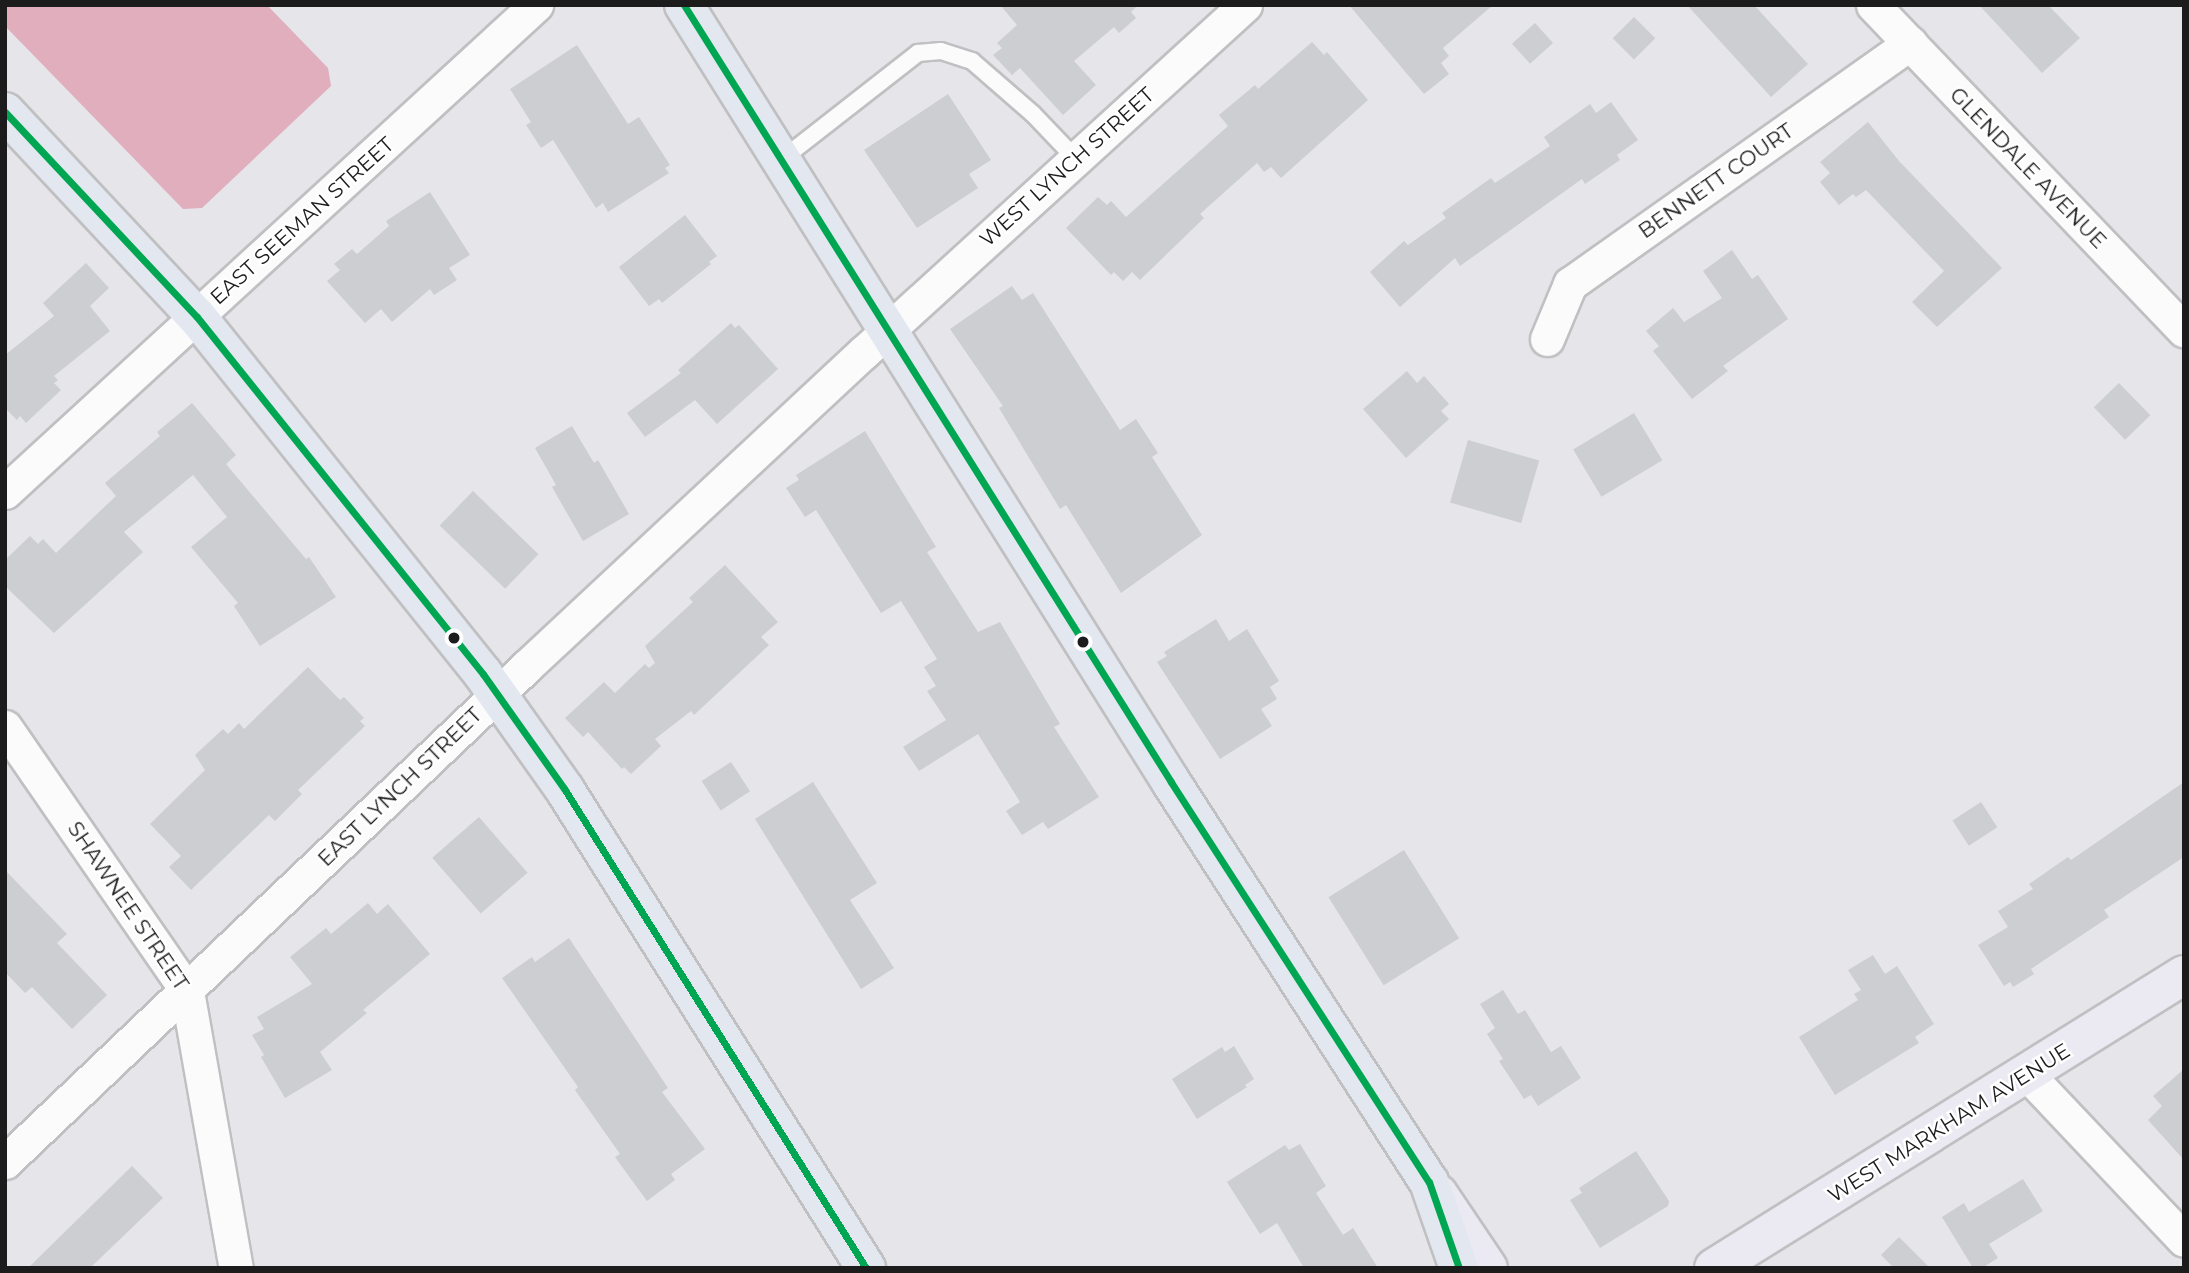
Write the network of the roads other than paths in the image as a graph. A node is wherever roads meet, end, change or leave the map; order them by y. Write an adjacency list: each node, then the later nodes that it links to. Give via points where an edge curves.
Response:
1 (536, 5): 9 (street, EAST SEEMAN STREET)
2 (684, 5): 8 (main road)
3 (1245, 5): 7 (street, WEST LYNCH STREET)
4 (1873, 5): 5 (street, GLENDALE AVENUE)
5 (1910, 43): 11 (street, GLENDALE AVENUE); 12 (street, BENNETT COURT, via 1570,284)
6 (5, 112): 9 (main road)
7 (1075, 158): 8 (lane, via 972,61 941,51 918,53); 10 (street, WEST LYNCH STREET)
8 (781, 160): 10 (main road)
9 (197, 317): 13 (street, EAST SEEMAN STREET); 14 (main road)
10 (889, 329): 14 (street, EAST LYNCH STREET); 20 (main road, via 1171,782)
11 (2184, 330)
12 (1547, 339)
13 (5, 492)
14 (497, 694): 17 (street, EAST LYNCH STREET); 23 (main road, via 565,790)
15 (5, 727): 17 (street, SHAWNEE STREET)
16 (2184, 975): 18 (street, WEST MARKHAM AVENUE)
17 (187, 991): 19 (street, EAST LYNCH STREET); 22 (street, SHAWNEE STREET)
18 (2027, 1074): 21 (street); 26 (street, WEST MARKHAM AVENUE)
19 (5, 1162)
20 (1429, 1182): 24 (main road); 25 (street)
21 (2184, 1240)
22 (236, 1268)
23 (866, 1268)
24 (1459, 1268)
25 (1488, 1268)
26 (1714, 1268)

